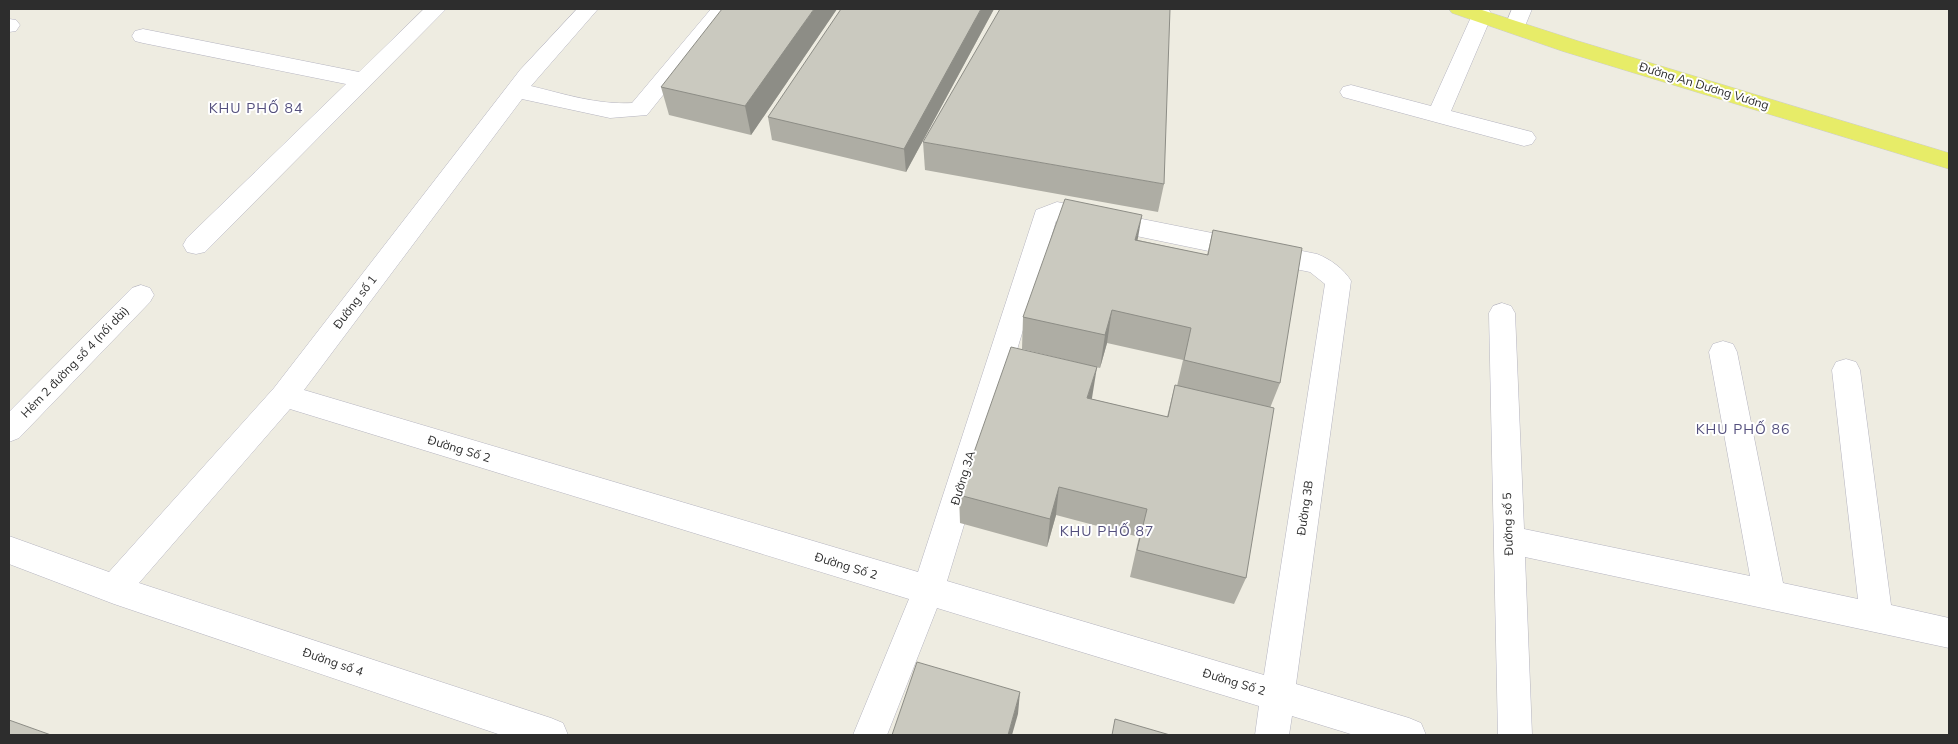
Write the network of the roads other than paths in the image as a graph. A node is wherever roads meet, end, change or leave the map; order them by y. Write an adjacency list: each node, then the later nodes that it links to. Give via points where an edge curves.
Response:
1 (436, 9): 8 (street)
2 (588, 9): 9 (street, Đường số 1)
3 (722, 9): 9 (street, via 640,110 596,107)
4 (1459, 9): 5 (main road, Đường An Dương Vương)
5 (1482, 15): 6 (main road, Đường An Dương Vương); 11 (street)
6 (1519, 18): 13 (main road, Đường An Dương Vương, via 1570,46)
7 (143, 36): 8 (street)
8 (361, 80): 15 (street)
9 (517, 90): 20 (street, Đường số 1)
10 (1351, 92): 11 (street)
11 (1438, 115): 12 (street)
12 (1524, 138)
13 (1949, 161)
14 (1045, 216): 25 (street, Đường 3A); 29 (street, Đường 3B, via 1057,211 1317,264 1338,281)
15 (196, 245)
16 (141, 295): 21 (street, Hẻm 2 đường số 4 (nối dài))
17 (1502, 314): 22 (street, Đường số 5)
18 (1723, 352): 26 (street)
19 (1846, 370): 27 (street)
20 (284, 396): 24 (street, Đường số 1); 25 (street, Đường Số 2)
21 (9, 430)
22 (1509, 540): 26 (street); 34 (street, Đường số 5)
23 (9, 550): 24 (street, Đường số 4)
24 (114, 589): 30 (street, Đường số 4)
25 (928, 591): 29 (street, Đường Số 2); 31 (street, Đường 3A)
26 (1769, 594): 27 (street)
27 (1876, 617): 28 (street)
28 (1949, 633)
29 (1278, 696): 32 (street, Đường 3B); 33 (street, Đường Số 2)
30 (551, 735)
31 (870, 735)
32 (1272, 735)
33 (1408, 735)
34 (1515, 735)

